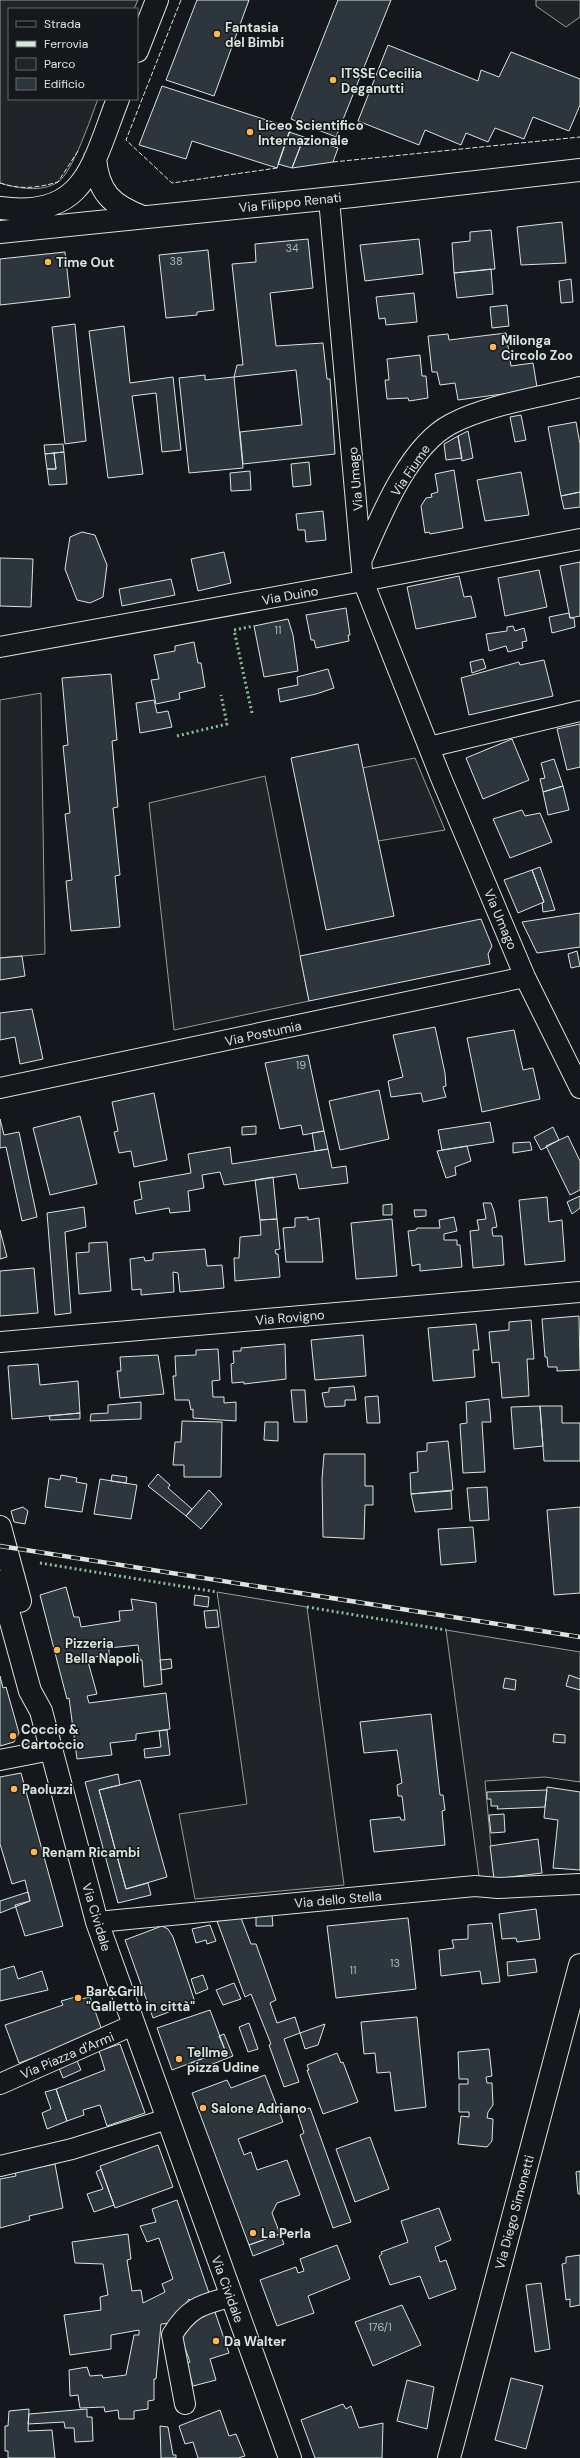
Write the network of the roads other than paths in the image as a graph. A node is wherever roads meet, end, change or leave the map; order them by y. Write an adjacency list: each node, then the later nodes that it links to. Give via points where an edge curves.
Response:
1 (157, 0): 2 (main road)
2 (138, 48)
3 (118, 100): 4 (main road)
4 (95, 158): 7 (main road, via 78,188 56,205 41,209); 8 (main road, via 96,174 109,198)
5 (580, 170): 6 (main road, Via Filippo Renati)
6 (329, 199): 8 (main road, Via Filippo Renati); 12 (street, Via Umago)
7 (0, 208)
8 (144, 217): 9 (main road, Via Filippo Renati)
9 (0, 232)
10 (580, 387): 12 (street, Via Fiume, via 484,411 450,424 438,432 424,446 397,486 379,519)
11 (580, 539): 13 (street, Via Duino)
12 (362, 560): 13 (street, Via Umago)
13 (363, 581): 14 (street, Via Duino); 16 (street, Via Umago)
14 (0, 647)
15 (580, 711): 16 (street)
16 (429, 747): 17 (street, Via Umago)
17 (525, 976): 18 (street, Via Postumia); 19 (street, Via Umago)
18 (0, 1088)
19 (580, 1088)
20 (580, 1292): 21 (street, Via Rovigno)
21 (0, 1342)
22 (0, 1527): 24 (main road, Via Cividale, via 42,1687)
23 (0, 1583): 24 (main road, Via Cividale, via 30,1691)
24 (41, 1711): 25 (main road, Via Cividale)
25 (51, 1750): 26 (street); 28 (main road, Via Cividale)
26 (0, 1760)
27 (580, 1884): 28 (street, Via dello Stella, via 498,1888 475,1886)
28 (97, 1922): 30 (main road, Via Cividale)
29 (580, 1966): 36 (main road, Via Diego Simonetti)
30 (133, 2026): 31 (street, Via Piazza d'Armi); 32 (main road, Via Cividale)
31 (0, 2084)
32 (167, 2119): 33 (street, via 72,2149); 34 (main road, Via Cividale)
33 (0, 2166)
34 (230, 2297): 35 (street, via 199,2306 181,2321 172,2335); 37 (main road, Via Cividale)
35 (185, 2404)
36 (449, 2455)
37 (288, 2458)

